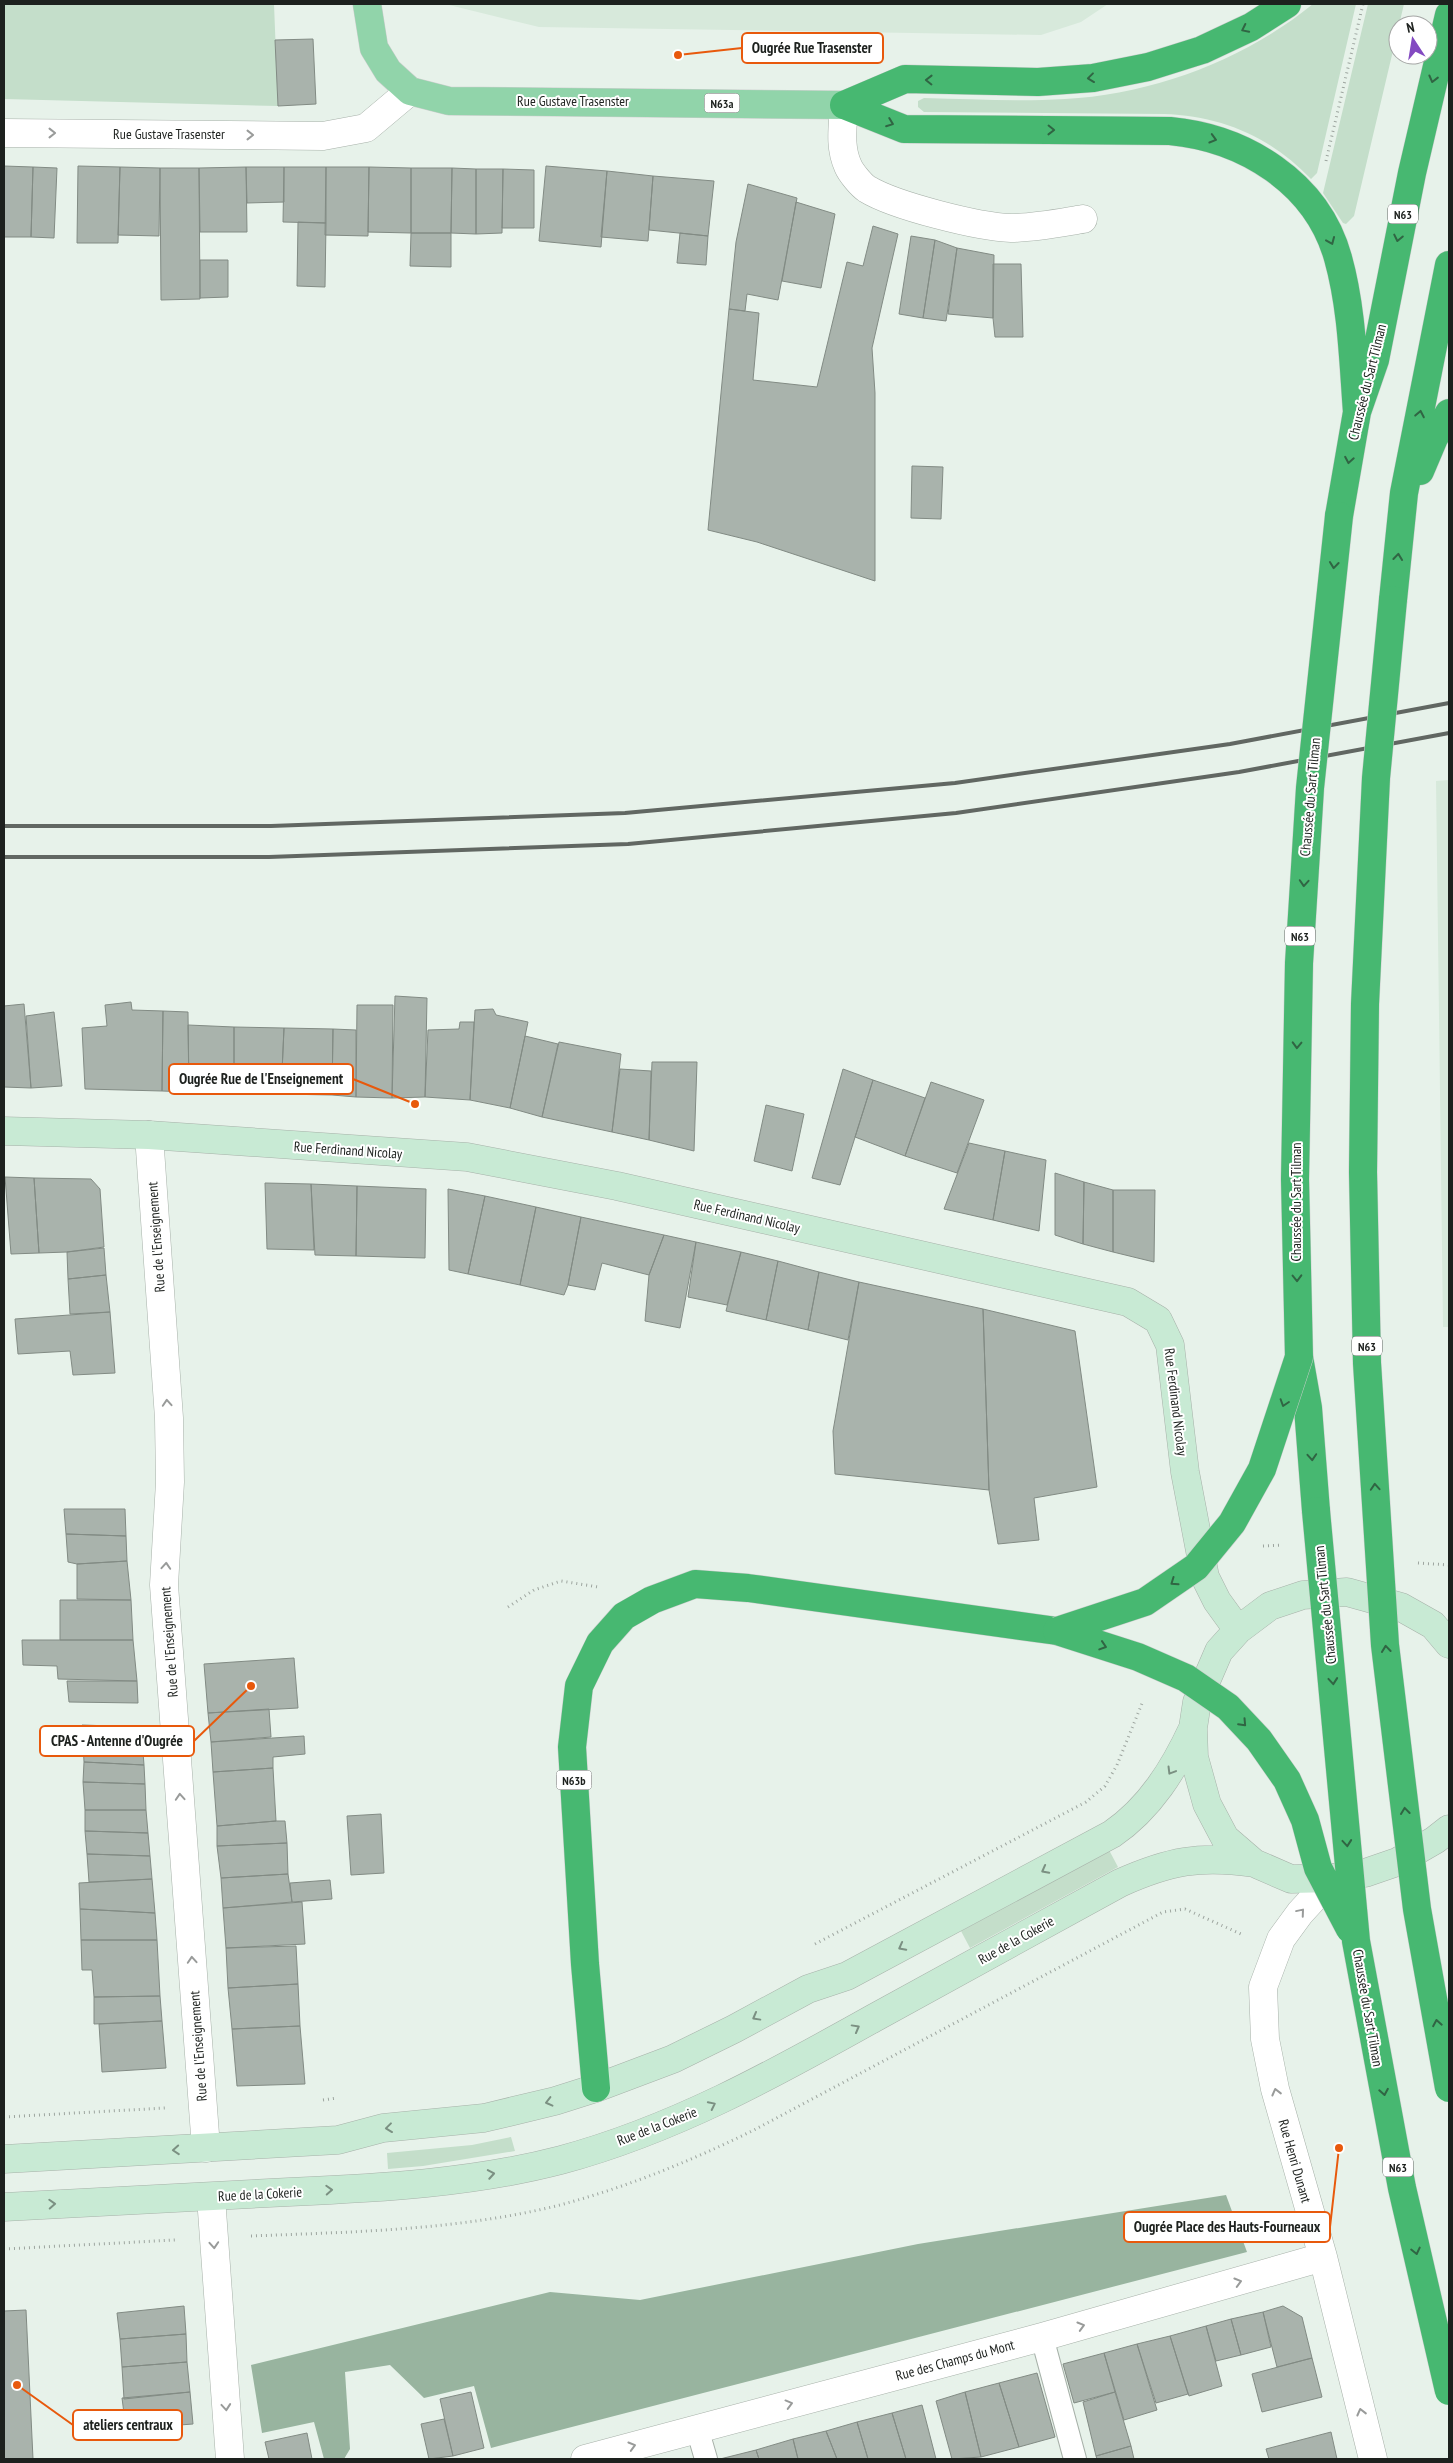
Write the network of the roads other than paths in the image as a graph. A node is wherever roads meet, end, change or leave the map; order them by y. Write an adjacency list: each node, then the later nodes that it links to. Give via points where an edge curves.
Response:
1 (367, 4): 4 (main road, N63a, via 374,48 388,71)
2 (1287, 4): 5 (highway, one-way to 5, via 1251,27 1202,50 1148,67 1093,78 1038,82 905,79)
3 (1449, 15): 9 (highway, Chaussée du Sart Tilman / N63, one-way to 9, via 1414,164 1374,360)
4 (410, 91): 5 (main road, Rue Gustave Trasenster / N63a, via 449,101); 6 (street, Rue Gustave Trasenster, one-way to 4, via 323,136 366,128)
5 (844, 105): 7 (street, via 841,144 848,167 866,188 900,204 1009,228); 9 (highway, one-way to 9, via 904,129 1170,132 1205,136 1260,158 1278,170 1304,196 1331,239 1338,258 1350,321)
6 (4, 133)
7 (1083, 219)
8 (1449, 265): 11 (highway, N63, one-way to 8)
9 (1357, 412): 14 (highway, Chaussée du Sart Tilman / N63, one-way to 14, bridge, via 1339,516 1313,762 1299,963 1295,1179)
10 (1449, 413): 11 (highway, via 1434,438)
11 (1402, 514): 24 (highway, N63, one-way to 11, bridge, via 1417,1909 1386,1645 1367,1363 1363,1172 1365,1004 1376,778)
12 (4, 1131): 13 (main road, Rue Ferdinand Nicolay)
13 (149, 1135): 16 (main road, Rue Ferdinand Nicolay, via 467,1157 617,1186 1128,1302 1158,1320 1170,1345 1185,1472 1205,1577); 25 (street, Rue de l'Enseignement, one-way to 13, via 164,1585 170,1482 168,1418)
14 (1299, 1357): 17 (highway, one-way to 17, bridge, via 1262,1469 1232,1523 1196,1566 1146,1602); 22 (highway, Chaussée du Sart Tilman / N63, one-way to 22, bridge, via 1308,1408)
15 (1444, 1628): 16 (main road, via 1401,1607 1347,1592 1303,1595 1270,1606)
16 (1238, 1630): 18 (main road, via 1219,1651 1198,1702)
17 (1057, 1631): 22 (highway, one-way to 22, bridge, via 1138,1657 1186,1678 1228,1707 1259,1740 1287,1780 1305,1820 1318,1868); 23 (highway, N63b, via 748,1588 694,1584 652,1600 624,1616 600,1643 579,1686 572,1747)
18 (1193, 1728): 20 (main road, via 1194,1758 1207,1804 1225,1838); 23 (main road, one-way to 23, via 1162,1785 1134,1817 1112,1834 847,1976 808,1989 673,2059)
19 (1449, 1829): 21 (main road, via 1397,1862 1365,1873)
20 (1254, 1862): 21 (main road, via 1291,1879); 27 (main road, Rue de la Cokerie, one-way to 20, via 359,2188 488,2175 560,2160 636,2136 709,2106 789,2065 1135,1876 1158,1867 1202,1859)
21 (1332, 1878): 29 (street, Rue Henri Dunant, one-way to 21, via 1275,2089 1265,2039 1262,1987 1281,1939)
22 (1356, 1941): 31 (highway, Chaussée du Sart Tilman / N63, one-way to 31, bridge, via 1402,2188)
23 (596, 2088): 25 (main road, one-way to 25, via 484,2118 383,2128 338,2140)
24 (1449, 2088)
25 (206, 2148): 26 (main road, one-way to 26)
26 (4, 2159)
27 (211, 2197): 28 (main road, Rue de la Cokerie, one-way to 27); 33 (street, one-way to 33)
28 (4, 2207)
29 (1323, 2257): 30 (street, Rue des Champs du Mont, one-way to 29); 37 (street, Rue Henri Dunant, one-way to 29)
30 (1042, 2337): 32 (street, Rue des Champs du Mont, one-way to 30); 36 (lane)
31 (1449, 2391)
32 (697, 2428): 34 (street, Rue des Champs du Mont, one-way to 32); 35 (lane)
33 (230, 2459)
34 (585, 2459)
35 (706, 2459)
36 (1075, 2459)
37 (1373, 2459)

